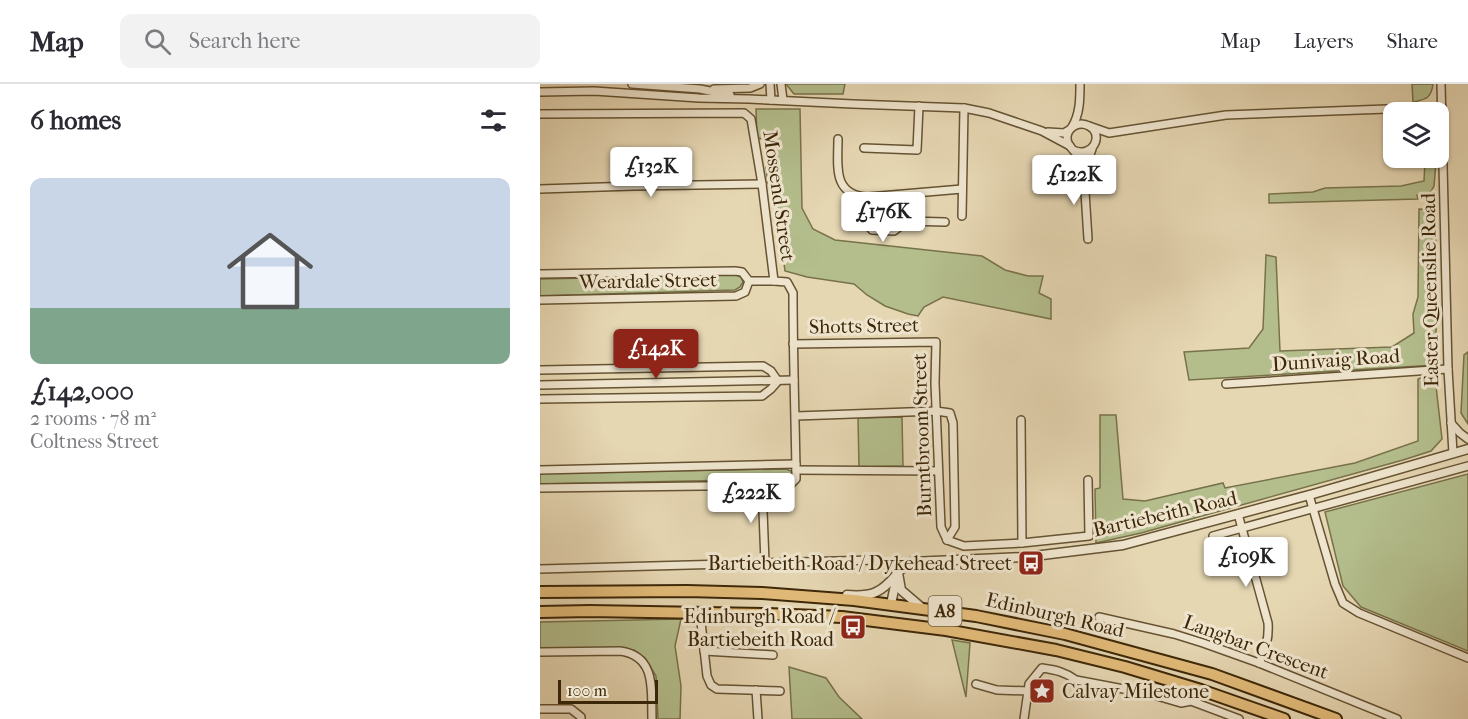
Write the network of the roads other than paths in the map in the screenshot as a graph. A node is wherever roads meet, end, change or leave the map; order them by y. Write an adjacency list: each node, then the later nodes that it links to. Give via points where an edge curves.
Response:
1 (632, 84): 7 (street)
2 (760, 84): 7 (street, via 750,88)
3 (770, 84): 10 (street)
4 (781, 84): 11 (street)
5 (1080, 84): 13 (street)
6 (1442, 84): 12 (street, Easter Queenslie Road)
7 (700, 89): 9 (street)
8 (540, 92): 9 (street)
9 (749, 99): 10 (street)
10 (771, 100): 11 (street)
11 (783, 100): 14 (street)
12 (1442, 102)
13 (1079, 104): 18 (street); 19 (street)
14 (919, 106): 15 (street); 24 (street, via 917,150)
15 (964, 108): 20 (street); 30 (street)
16 (1383, 109): 21 (street, via 1226,115)
17 (540, 114): 28 (street, Mossend Street, via 744,113 751,119)
18 (1088, 125): 19 (street, via 1078,124); 21 (street); 23 (street, via 1096,137)
19 (1070, 130): 20 (street); 25 (street, via 1067,138)
20 (1042, 131): 25 (street)
21 (1110, 133): 23 (street)
22 (838, 139): 31 (street, via 842,184 850,193)
23 (1093, 146): 25 (street, via 1082,153); 27 (street)
24 (864, 148)
25 (1071, 148): 27 (street)
26 (1443, 168): 41 (street, Easter Queenslie Road)
27 (1084, 172): 34 (street)
28 (762, 184): 29 (street); 37 (street, Mossend Street)
29 (540, 189)
30 (962, 189): 31 (street); 32 (street)
31 (868, 197): 33 (street, via 867,224 872,230 894,231 907,221)
32 (962, 216)
33 (945, 222)
34 (1088, 238)
35 (540, 274): 36 (street, Weardale Street, via 742,272)
36 (749, 281): 37 (street, Weardale Street); 38 (street, Weardale Street, via 745,292 736,296)
37 (774, 281): 40 (street, Mossend Street, via 787,282 793,293)
38 (540, 300)
39 (936, 342): 40 (street, Shotts Street); 48 (street, Burntbroom Street)
40 (793, 344): 43 (street, Mossend Street)
41 (1448, 369): 45 (street, Dunivaig Road); 51 (street, Easter Queenslie Road)
42 (540, 370): 44 (street, via 763,366)
43 (794, 380): 44 (street); 49 (street, Mossend Street)
44 (778, 381): 46 (street); 47 (street, via 762,396)
45 (1226, 384)
46 (540, 385)
47 (540, 399)
48 (936, 411): 49 (street); 58 (street, Burntbroom Street); 67 (street, Burntbroom Street, via 950,413 953,423 955,527)
49 (796, 416): 57 (street, Mossend Street)
50 (1021, 420): 68 (street)
51 (1451, 423): 52 (street); 54 (street, Easter Queenslie Road)
52 (1468, 439)
53 (1468, 449): 54 (street, Bartiebeith Road)
54 (1453, 453): 62 (street, Bartiebeith Road)
55 (1468, 466): 63 (street, Bartiebeith Road)
56 (540, 470): 57 (street)
57 (796, 471): 58 (street); 60 (street, via 790,485)
58 (939, 471): 67 (street, Burntbroom Street, via 941,527)
59 (1088, 480): 68 (street, via 1089,536)
60 (762, 486): 61 (street); 69 (street)
61 (540, 488)
62 (1310, 495): 63 (street); 64 (street, Bartiebeith Road)
63 (1313, 508): 65 (street, Bartiebeith Road); 84 (street, via 1343,603 1359,614)
64 (1238, 514): 65 (street); 71 (street, Bartiebeith Road, via 1124,545 1026,557 914,561)
65 (1242, 528): 66 (street, Bartiebeith Road); 85 (street, via 1268,623 1267,647)
66 (1213, 536)
67 (947, 540): 68 (street, via 963,546)
68 (1022, 543)
69 (765, 562): 70 (street); 71 (street, via 873,560)
70 (540, 569)
71 (899, 571): 74 (street, via 881,591); 75 (street); 76 (street, via 901,590)
72 (702, 591): 73 (main road, Edinburgh Road / A8); 74 (main road, Edinburgh Road / A8); 78 (main road)
73 (540, 592)
74 (819, 597): 75 (main road, Edinburgh Road / A8)
75 (891, 604): 76 (main road, Edinburgh Road / A8); 80 (main road)
76 (922, 608): 99 (main road, Edinburgh Road / A8, via 1003,621 1115,647 1212,674)
77 (540, 612): 78 (main road, Edinburgh Road / A8)
78 (700, 613): 80 (main road, Edinburgh Road / A8); 81 (street)
79 (1099, 617): 85 (street, Langbar Crescent, via 1174,634)
80 (887, 622): 98 (main road, Edinburgh Road / A8, via 1056,650 1201,690)
81 (704, 651): 83 (street); 88 (street, via 706,676 711,685 717,689)
82 (540, 652): 94 (street, via 632,654 649,672)
83 (773, 655)
84 (1468, 658)
85 (1259, 663): 100 (street, Langbar Crescent)
86 (976, 684): 87 (street)
87 (984, 686): 90 (street); 91 (street)
88 (756, 690): 89 (street); 95 (street)
89 (780, 691)
90 (1028, 691): 96 (street); 97 (street, via 1042,668 1058,670 1076,680 1181,704 1191,701)
91 (982, 696)
92 (540, 709): 93 (street, via 571,709)
93 (581, 719)
94 (652, 719)
95 (758, 719)
96 (1024, 719)
97 (1239, 719)
98 (1284, 719)
99 (1336, 719)
100 (1397, 719)

